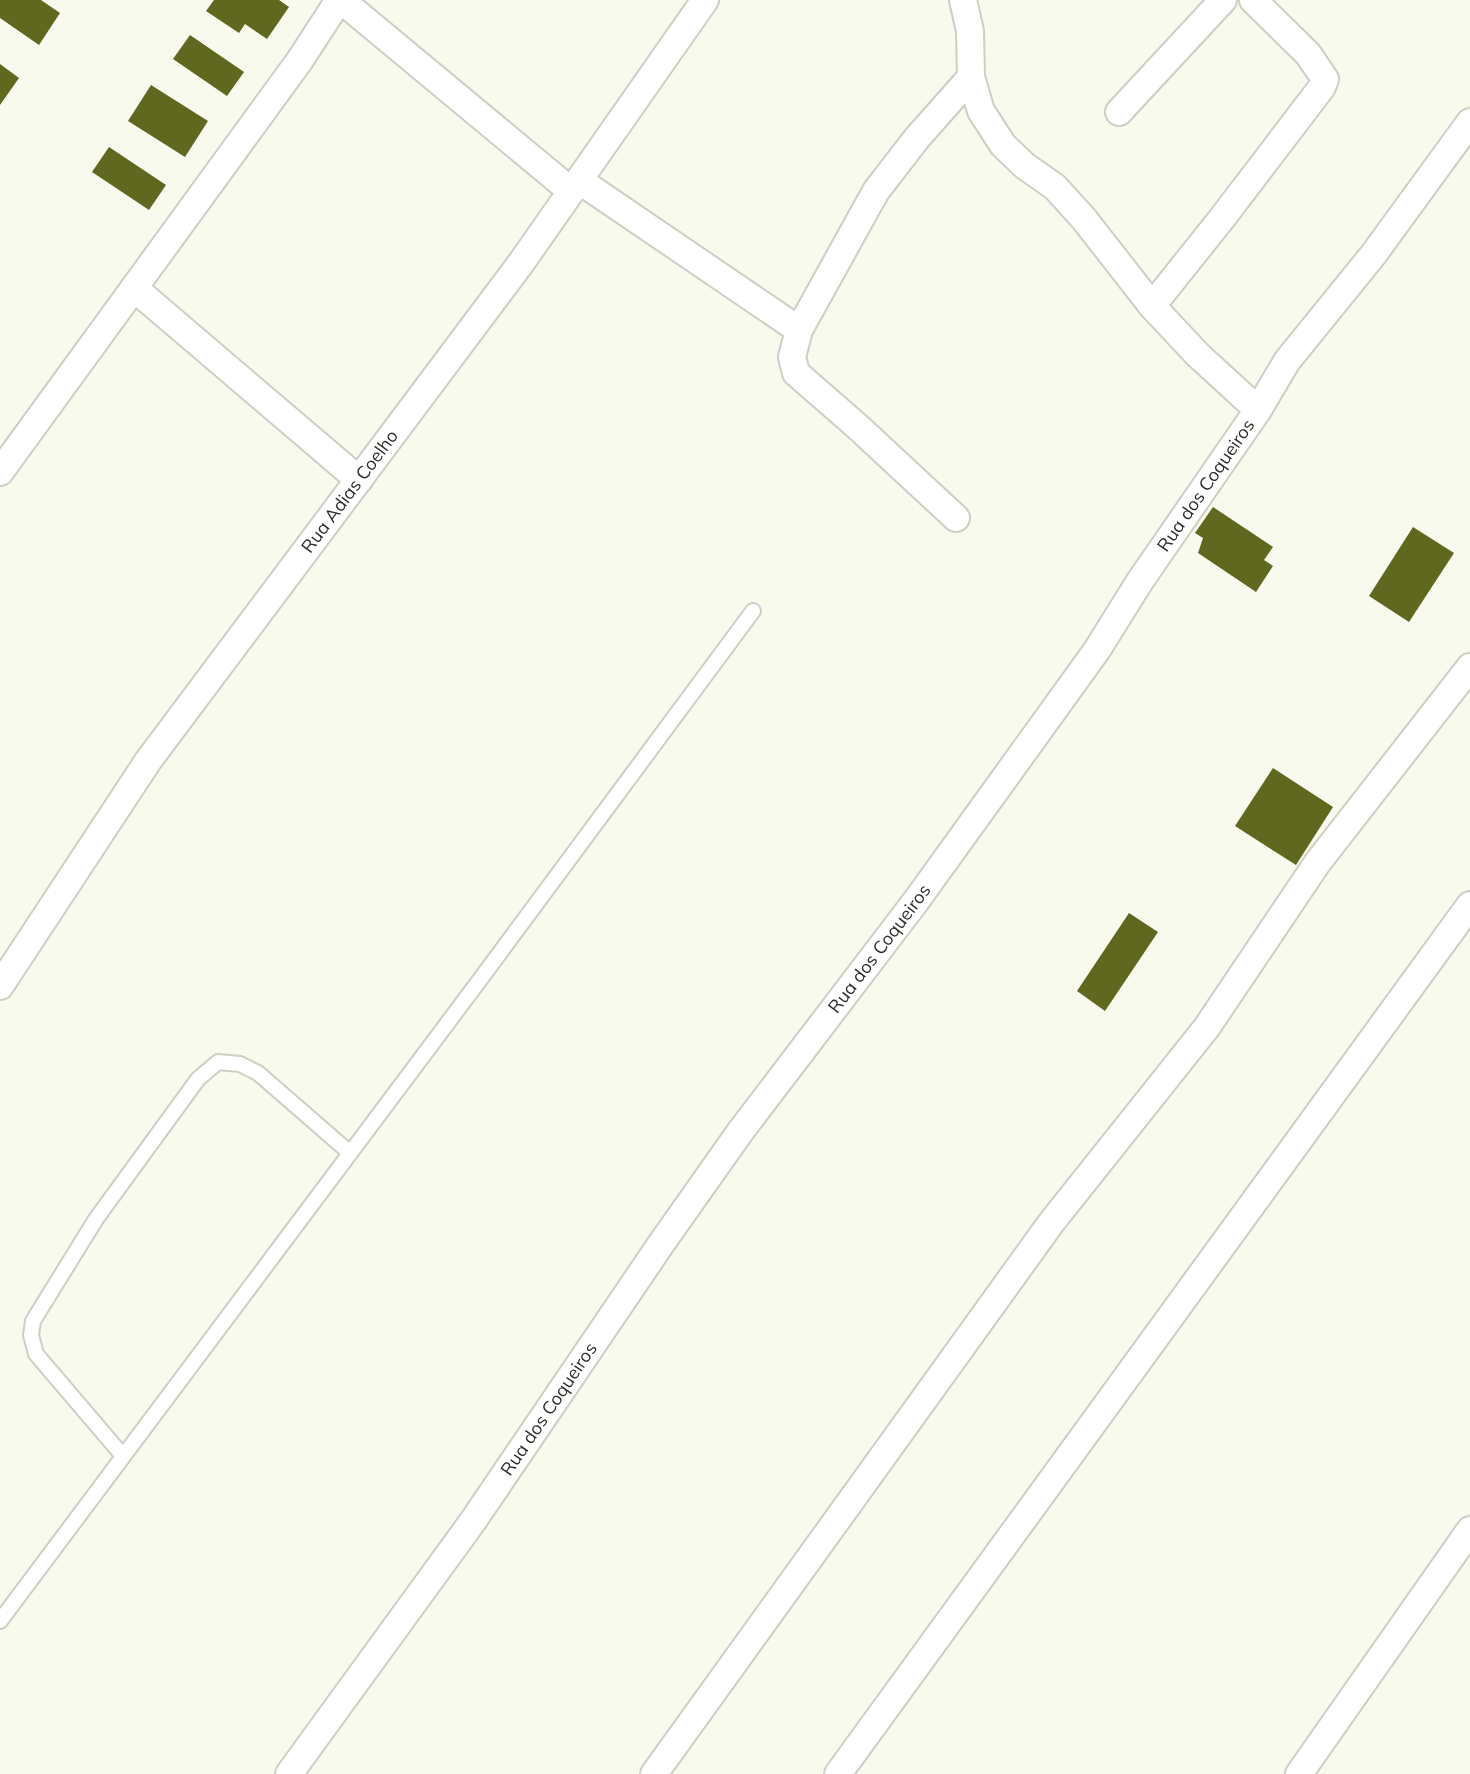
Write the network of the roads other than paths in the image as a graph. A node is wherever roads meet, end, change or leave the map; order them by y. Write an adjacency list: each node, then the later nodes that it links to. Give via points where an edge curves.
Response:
1 (340, 0): 9 (street); 10 (street)
2 (705, 0): 9 (street, Rua Adias Coelho)
3 (963, 0): 6 (street, via 970,31)
4 (1223, 0): 7 (street)
5 (1253, 0): 11 (street, via 1308,54 1325,79)
6 (971, 77): 11 (street, via 982,111 1003,145 1055,187); 12 (street, via 876,191)
7 (1119, 112)
8 (1470, 122): 13 (street, Rua dos Coqueiros, via 1373,255 1287,361)
9 (576, 186): 12 (street); 15 (street, Rua Adias Coelho)
10 (134, 288): 14 (street); 15 (street)
11 (1152, 306): 13 (street)
12 (799, 330): 16 (street, via 792,357 796,373)
13 (1258, 410): 25 (street, Rua dos Coqueiros, via 1097,650 916,901 740,1132 473,1521)
14 (0, 472)
15 (359, 480): 20 (street, Rua Adias Coelho, via 148,761)
16 (956, 519)
17 (753, 611): 21 (lane)
18 (1470, 667): 26 (street, via 1318,862 1206,1027 1051,1223)
19 (1470, 905): 27 (street)
20 (0, 986)
21 (350, 1153): 22 (lane); 22 (lane, via 249,1068 218,1062 198,1079 96,1219 33,1321 36,1354)
22 (123, 1456): 24 (lane)
23 (1470, 1530): 28 (street)
24 (0, 1621)
25 (289, 1774)
26 (654, 1774)
27 (838, 1774)
28 (1299, 1774)

